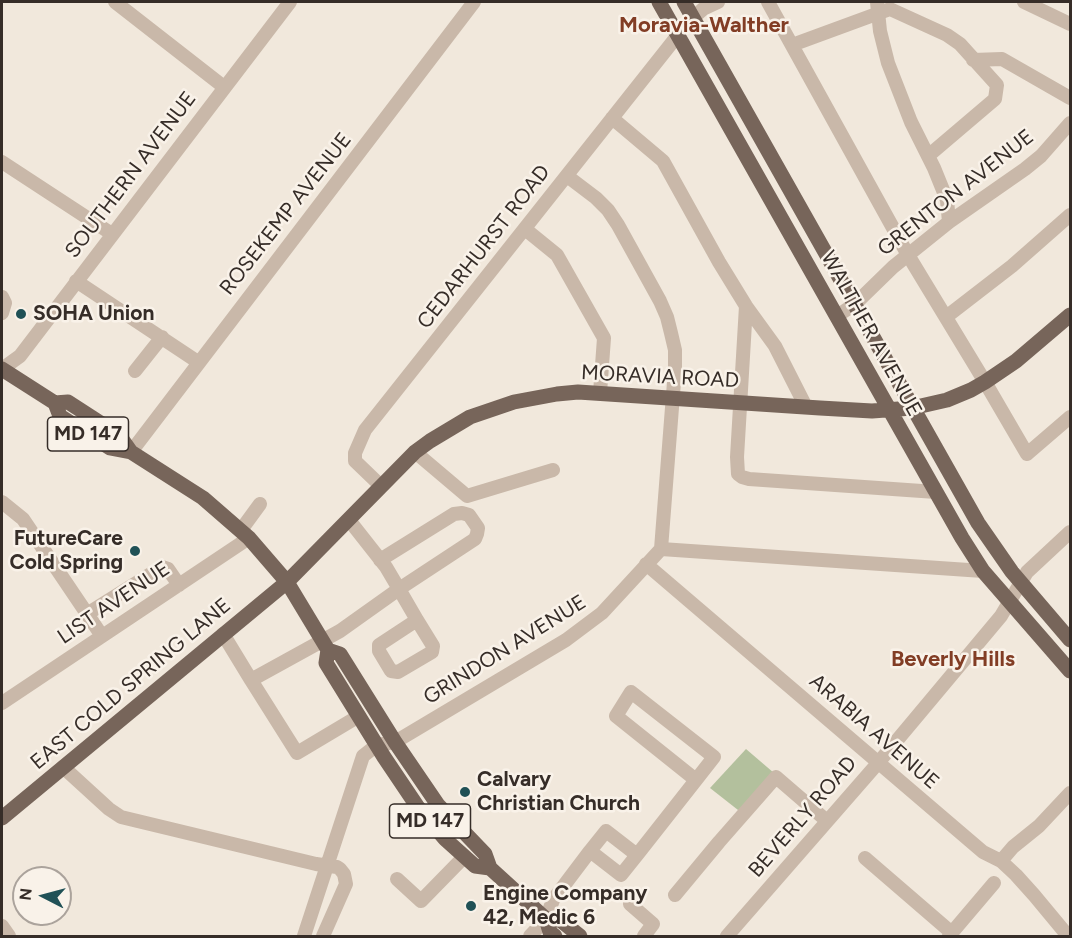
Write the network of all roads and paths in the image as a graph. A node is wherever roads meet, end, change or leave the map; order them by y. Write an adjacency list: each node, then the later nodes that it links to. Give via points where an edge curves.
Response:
1 (115, 2): 15 (street)
2 (290, 2): 15 (street, SOUTHERN AVENUE)
3 (474, 2): 36 (street, ROSEKEMP AVENUE)
4 (659, 2): 12 (main road, WALTHER AVENUE)
5 (684, 2): 10 (main road, WALTHER AVENUE)
6 (718, 2): 10 (street)
7 (768, 2): 13 (street)
8 (1024, 2): 11 (street)
9 (877, 7): 13 (street); 14 (street, via 947,35); 19 (street, via 888,63)
10 (693, 18): 12 (main road); 29 (main road, WALTHER AVENUE)
11 (1071, 24)
12 (678, 35): 17 (street, CEDARHURST ROAD); 33 (main road, WALTHER AVENUE)
13 (792, 45): 26 (street)
14 (973, 60): 16 (street, via 1002,59); 19 (street, via 997,85 995,99)
15 (224, 87): 25 (street, SOUTHERN AVENUE)
16 (1071, 98)
17 (612, 118): 21 (street, CEDARHURST ROAD); 30 (street, via 663,161)
18 (1071, 123): 23 (street, GRENTON AVENUE, via 1025,169)
19 (928, 156): 23 (street, via 947,200)
20 (2, 162): 25 (street)
21 (567, 176): 24 (street, CEDARHURST ROAD); 41 (street, via 608,210 660,301 675,350)
22 (1071, 215): 34 (street)
23 (949, 222): 26 (street, GRENTON AVENUE)
24 (525, 229): 40 (street, via 557,255 604,338); 50 (street, CEDARHURST ROAD, via 365,430 355,461)
25 (112, 234): 27 (street, SOUTHERN AVENUE)
26 (908, 255): 29 (street, GRENTON AVENUE); 34 (street)
27 (76, 281): 35 (street); 37 (street, SOUTHERN AVENUE, via 20,356)
28 (2, 297): 31 (street)
29 (855, 304): 33 (street, GRENTON AVENUE); 44 (main road, WALTHER AVENUE)
30 (746, 306): 42 (street); 43 (street, via 775,346)
31 (2, 313)
32 (1071, 315): 39 (main road, MORAVIA ROAD, via 1017,361)
33 (837, 316): 45 (main road, WALTHER AVENUE)
34 (946, 317): 39 (street)
35 (162, 337): 36 (street); 38 (street)
36 (198, 362): 47 (street, ROSEKEMP AVENUE)
37 (2, 369): 47 (main road, MD 147, via 55,403 69,402 119,435)
38 (135, 371)
39 (985, 382): 44 (main road, MORAVIA ROAD, via 947,400); 46 (street, via 1027,454)
40 (600, 393): 41 (main road, MORAVIA ROAD); 48 (main road, MORAVIA ROAD, via 557,394 490,409 452,427)
41 (673, 398): 42 (main road, MORAVIA ROAD); 57 (street)
42 (740, 403): 43 (main road, MORAVIA ROAD); 51 (street, via 737,466 742,477)
43 (806, 407): 45 (main road, MORAVIA ROAD)
44 (912, 408): 45 (main road, MORAVIA ROAD); 62 (main road, WALTHER AVENUE, via 978,523)
45 (889, 410): 51 (main road, WALTHER AVENUE)
46 (1071, 417)
47 (131, 452): 56 (main road, MD 147, via 203,498)
48 (415, 452): 49 (street, via 467,496); 50 (main road, MORAVIA ROAD)
49 (553, 470)
50 (381, 486): 54 (main road, MORAVIA ROAD)
51 (936, 492): 60 (main road, WALTHER AVENUE)
52 (2, 502): 66 (street, via 23,519)
53 (260, 504): 56 (street, LIST AVENUE)
54 (349, 520): 58 (street); 61 (main road, MORAVIA ROAD)
55 (1071, 532): 62 (street, BEVERLY ROAD)
56 (245, 534): 61 (main road, MD 147); 63 (street, LIST AVENUE)
57 (661, 549): 59 (street, GRINDON AVENUE); 60 (street)
58 (380, 560): 64 (street); 64 (street, via 454,514 469,515 478,528 475,539)
59 (646, 564): 76 (street, GRINDON AVENUE, via 602,613 566,640); 78 (street, ARABIA AVENUE)
60 (983, 571): 65 (main road, WALTHER AVENUE)
61 (287, 582): 68 (main road, EAST COLD SPRING LANE); 71 (main road, MD 147)
62 (1021, 582): 65 (street, BEVERLY ROAD); 70 (main road, WALTHER AVENUE)
63 (179, 585): 66 (street, via 162,567); 69 (street, LIST AVENUE)
64 (399, 589): 67 (street); 71 (street)
65 (1011, 601): 72 (main road, WALTHER AVENUE); 78 (street, BEVERLY ROAD)
66 (87, 614): 69 (street)
67 (417, 620)
68 (223, 634): 73 (street); 79 (main road, EAST COLD SPRING LANE)
69 (102, 636): 74 (street, LIST AVENUE)
70 (1071, 640)
71 (325, 645): 73 (street); 75 (main road, MD 147, via 326,663); 76 (main road, MD 147, via 340,654)
72 (1071, 671)
73 (251, 680): 75 (street, via 297,753)
74 (2, 703)
75 (359, 716): 77 (main road, MD 147)
76 (395, 742): 77 (street, GRINDON AVENUE); 90 (main road, MD 147, via 438,805 485,854)
77 (377, 745): 86 (main road, MD 147, via 417,806); 89 (street, via 363,756)
78 (878, 763): 83 (street, BEVERLY ROAD); 88 (street, ARABIA AVENUE, via 983,852)
79 (63, 767): 82 (main road, EAST COLD SPRING LANE); 89 (street, via 121,817)
80 (696, 780): 80 (street, via 714,758 631,692 616,716); 85 (street)
81 (1071, 793): 88 (street)
82 (2, 818)
83 (827, 821): 93 (street, via 776,777); 105 (street, BEVERLY ROAD)
84 (590, 851): 85 (street, via 621,875); 85 (street, via 606,831); 95 (street, via 553,900)
85 (637, 855)
86 (464, 857): 90 (main road, MD 147, via 475,866); 91 (street, via 421,901)
87 (865, 858): 97 (street)
88 (1001, 861): 106 (street, ARABIA AVENUE)
89 (327, 866): 99 (street); 100 (street, via 340,869 346,884)
90 (490, 868): 95 (main road, MD 147)
91 (397, 879)
92 (994, 883): 97 (street)
93 (675, 895)
94 (630, 904): 104 (street, via 653,924)
95 (546, 919): 101 (street); 102 (main road, MD 147); 103 (main road, MD 147, via 560,920)
96 (2, 926): 98 (street)
97 (950, 935)
98 (9, 936)
99 (304, 936)
100 (323, 936)
101 (530, 936)
102 (555, 936)
103 (580, 936)
104 (644, 936)
105 (727, 936)
106 (1068, 936)

